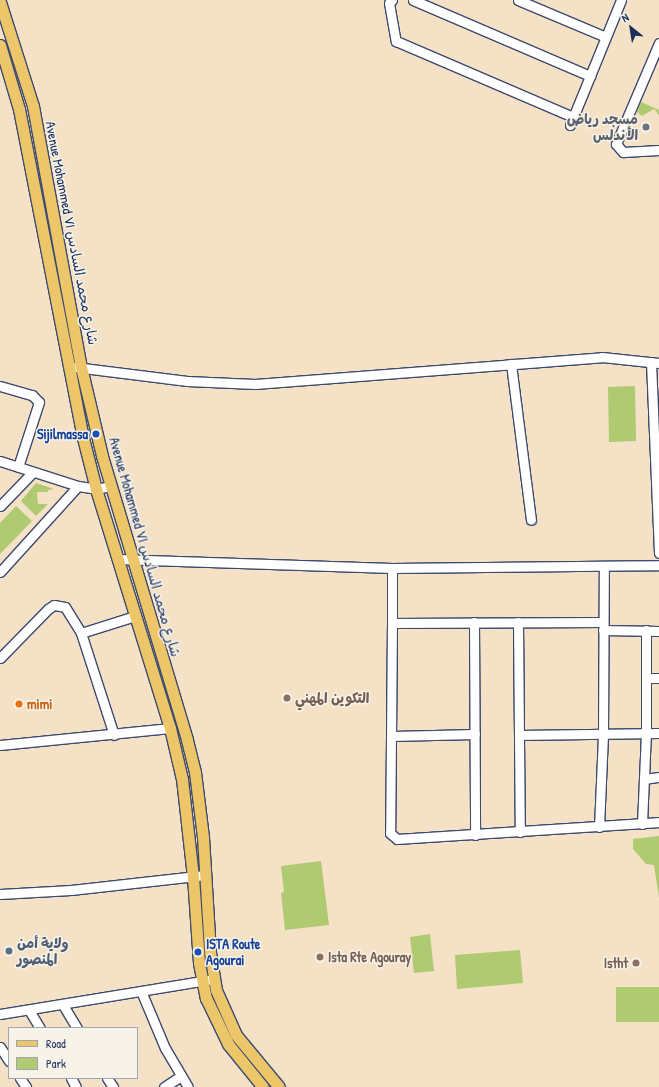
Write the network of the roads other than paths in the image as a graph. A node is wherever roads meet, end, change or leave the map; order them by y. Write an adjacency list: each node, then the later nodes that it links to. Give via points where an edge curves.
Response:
1 (392, 0): 9 (street, via 389,3 396,40 571,121)
2 (413, 0): 9 (street)
3 (518, 0): 6 (street)
4 (621, 0): 6 (street)
5 (0, 2): 10 (main road, Avenue Mohammed VI شارع محمد السادس)
6 (606, 37): 9 (street)
7 (659, 43): 12 (street, via 616,144 622,152)
8 (0, 45): 11 (main road, Avenue Mohammed VI شارع محمد السادس)
9 (590, 76)
10 (33, 106): 11 (main road); 15 (main road, Avenue Mohammed VI شارع محمد السادس)
11 (19, 109): 16 (main road, Avenue Mohammed VI شارع محمد السادس)
12 (659, 150)
13 (655, 362): 14 (street, via 602,357); 18 (street)
14 (511, 364): 15 (street, via 255,384 187,381); 27 (street)
15 (81, 367): 16 (street); 23 (main road, Avenue Mohammed VI شارع محمد السادس)
16 (68, 368): 24 (main road, Avenue Mohammed VI شارع محمد السادس)
17 (0, 386): 20 (street, via 32,395 39,402)
18 (656, 413): 26 (street)
19 (0, 461): 20 (street)
20 (18, 467): 21 (street)
21 (33, 472): 22 (street); 25 (street)
22 (78, 486): 24 (street); 34 (street)
23 (110, 486): 24 (street); 30 (main road, Avenue Mohammed VI شارع محمد السادس)
24 (96, 489): 29 (main road, Avenue Mohammed VI شارع محمد السادس)
25 (0, 506)
26 (658, 506): 28 (street)
27 (531, 520)
28 (659, 553)
29 (117, 559): 30 (street); 35 (main road, Avenue Mohammed VI شارع محمد السادس)
30 (133, 561): 33 (street); 62 (main road, Avenue Mohammed VI شارع محمد السادس, via 187,740 198,793)
31 (659, 565): 32 (street)
32 (604, 566): 33 (street); 39 (street)
33 (392, 568): 38 (street)
34 (0, 572)
35 (135, 616): 42 (street); 46 (main road, Avenue Mohammed VI شارع محمد السادس)
36 (474, 622): 37 (street); 38 (street); 48 (street)
37 (518, 622): 39 (street); 51 (street)
38 (392, 623): 53 (street)
39 (603, 626): 40 (street); 52 (street)
40 (646, 630): 41 (street); 44 (street)
41 (659, 631)
42 (81, 633): 43 (street, via 65,607 54,605); 50 (street)
43 (0, 658)
44 (646, 678): 45 (street); 49 (street)
45 (659, 678)
46 (170, 728): 50 (street); 63 (main road, Avenue Mohammed VI شارع محمد السادس, via 182,779)
47 (659, 732): 49 (street)
48 (474, 734): 53 (street); 61 (street)
49 (646, 734): 52 (street); 56 (street)
50 (114, 735): 54 (street)
51 (519, 735): 52 (street); 60 (street)
52 (603, 735): 59 (street)
53 (392, 736): 61 (street, via 391,836 397,839)
54 (0, 745)
55 (659, 777): 56 (street)
56 (644, 779): 58 (street)
57 (659, 822): 58 (street)
58 (642, 824): 59 (street)
59 (599, 827): 60 (street)
60 (520, 832): 61 (street)
61 (475, 835)
62 (205, 875): 63 (street); 65 (main road, Avenue Mohammed VI شارع محمد السادس)
63 (193, 876): 64 (street, via 71,890); 66 (main road, Avenue Mohammed VI شارع محمد السادس)
64 (0, 894)
65 (214, 978): 66 (street); 79 (main road, Avenue Mohammed VI شارع محمد السادس, via 222,1005 236,1035)
66 (202, 981): 67 (street); 78 (main road, Avenue Mohammed VI شارع محمد السادس, via 219,1030)
67 (142, 991): 68 (street); 75 (street, via 165,1048)
68 (63, 1005): 69 (street); 72 (street)
69 (29, 1010): 70 (street); 71 (street)
70 (0, 1014)
71 (39, 1027)
72 (76, 1027)
73 (0, 1046): 74 (street)
74 (8, 1059)
75 (181, 1076): 76 (street); 77 (street)
76 (164, 1087)
77 (188, 1087)
78 (263, 1087)
79 (279, 1087)

